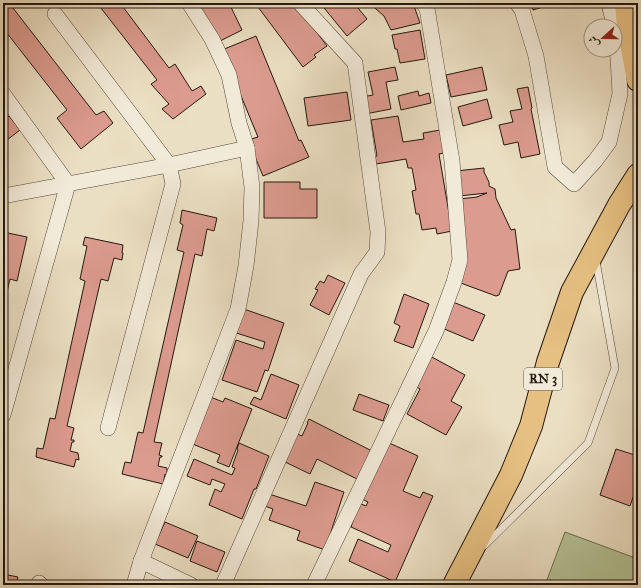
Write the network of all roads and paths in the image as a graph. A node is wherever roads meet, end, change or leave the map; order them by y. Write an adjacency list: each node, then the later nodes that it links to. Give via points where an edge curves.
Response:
1 (189, 3): 12 (street, via 212,40 228,75)
2 (300, 3): 24 (street, via 355,63 378,232 377,252 361,274)
3 (423, 3): 25 (street, via 427,8 452,161 460,260 436,331)
4 (517, 3): 9 (street, via 522,10 536,56 555,167 574,184 609,142 620,94)
5 (609, 3): 8 (street)
6 (626, 3): 10 (main road)
7 (55, 14): 13 (street)
8 (612, 18)
9 (618, 58)
10 (638, 80)
11 (3, 94): 15 (street)
12 (247, 148): 13 (street); 20 (street, via 252,187 246,266 238,309)
13 (169, 165): 15 (street); 19 (street, via 174,184)
14 (638, 176): 17 (main road, RN 3)
15 (68, 184): 16 (street); 18 (street)
16 (3, 196)
17 (594, 251): 21 (main road, RN 3, via 572,292 548,362 531,426 511,475); 21 (lane, via 615,368 588,443)
18 (3, 415)
19 (108, 428)
20 (141, 561): 22 (street); 23 (street)
21 (464, 564): 26 (main road, RN 3)
22 (134, 585)
23 (191, 585)
24 (223, 585)
25 (314, 585)
26 (454, 585)

